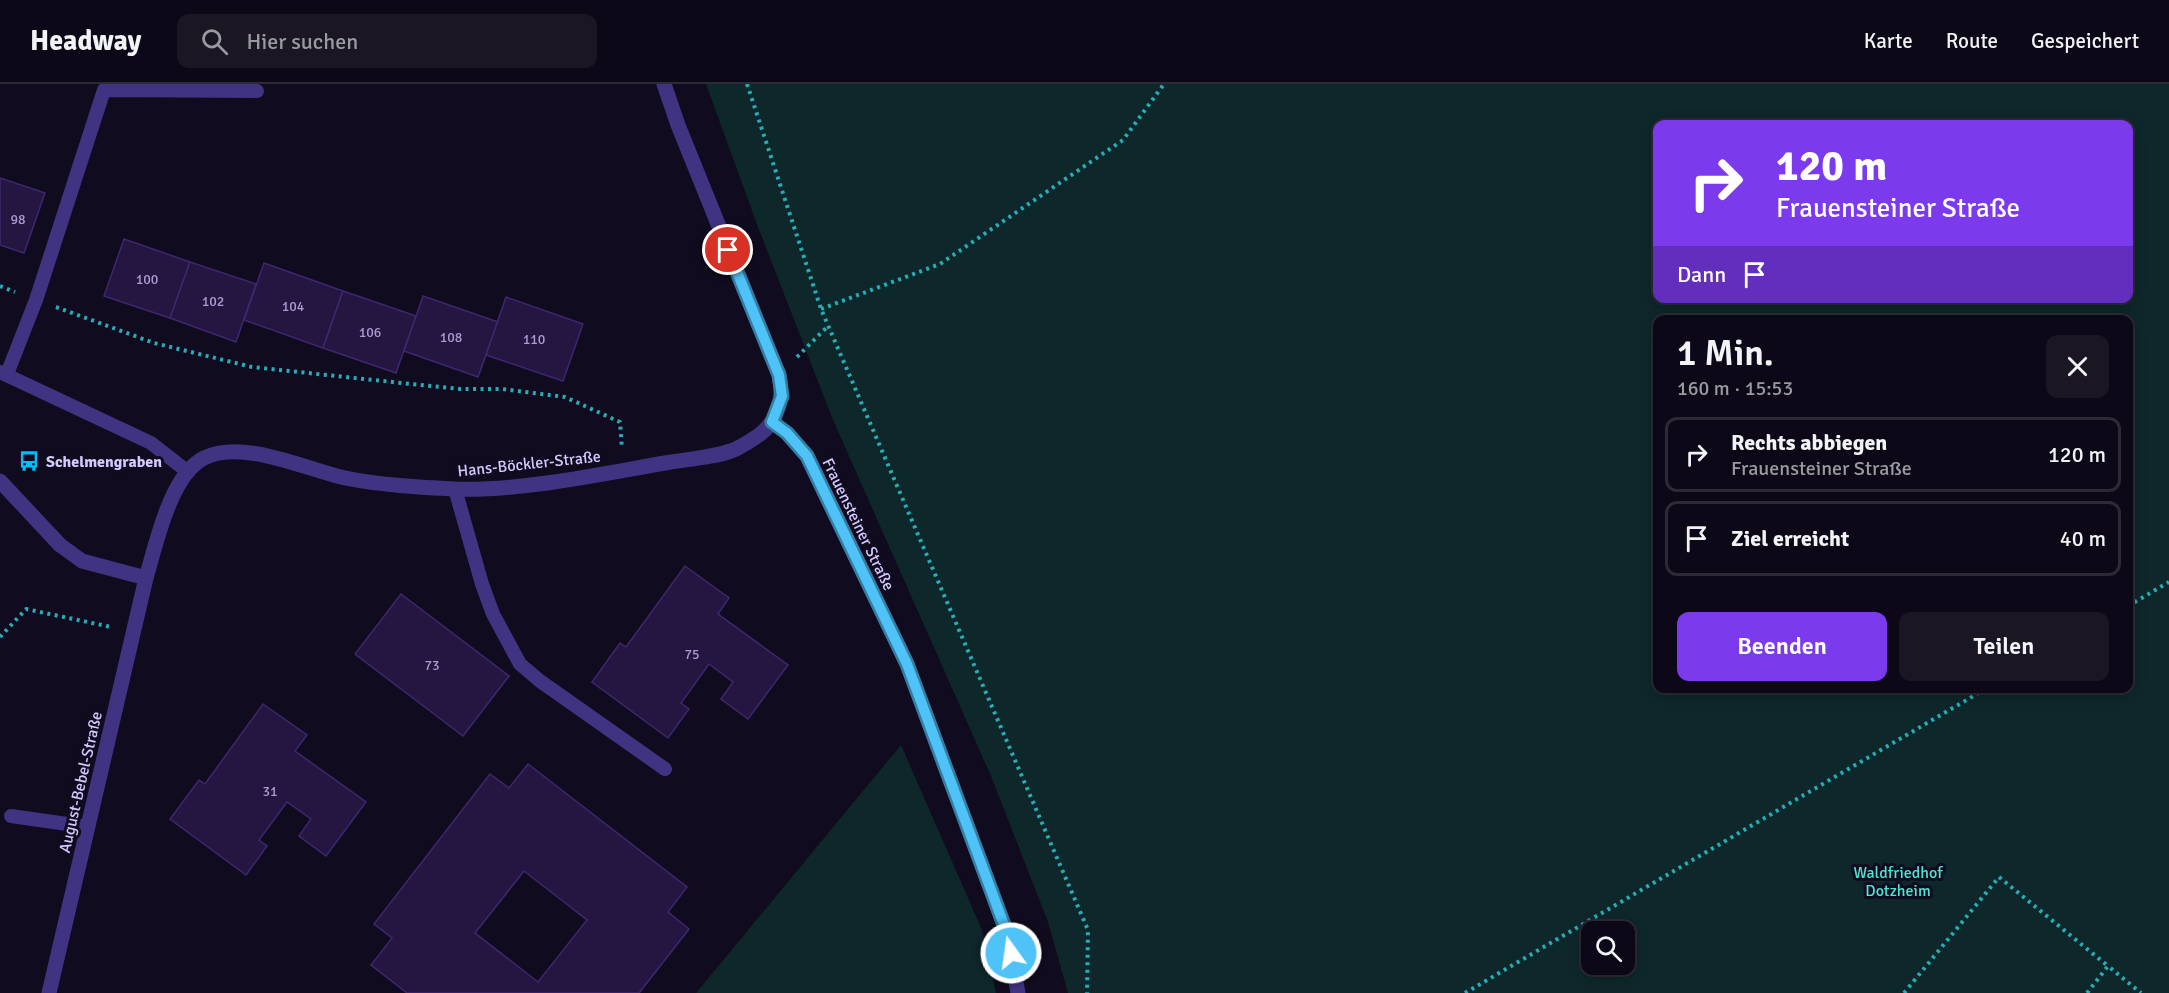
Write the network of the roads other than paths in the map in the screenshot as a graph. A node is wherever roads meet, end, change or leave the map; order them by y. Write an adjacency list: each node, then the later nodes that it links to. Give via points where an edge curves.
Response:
1 (664, 84): 4 (street, via 779,375 782,396)
2 (257, 91): 3 (lane, via 105,90 36,300)
3 (4, 373): 5 (lane, via 151,442)
4 (772, 422): 7 (street, Hans-Böckler-Straße, via 761,434 734,450 524,485); 13 (street, Frauensteiner Straße, via 807,456 907,664 1007,933)
5 (188, 472): 7 (street, Hans-Böckler-Straße, via 203,459 234,451 346,478); 8 (street, via 162,526)
6 (0, 481): 8 (street, via 60,545 81,561)
7 (455, 489): 9 (lane, via 493,614 520,664)
8 (146, 578): 11 (street, August-Bebel-Straße)
9 (665, 769)
10 (12, 816): 11 (lane)
11 (88, 827): 12 (street, August-Bebel-Straße)
12 (49, 993)
13 (1018, 993)

